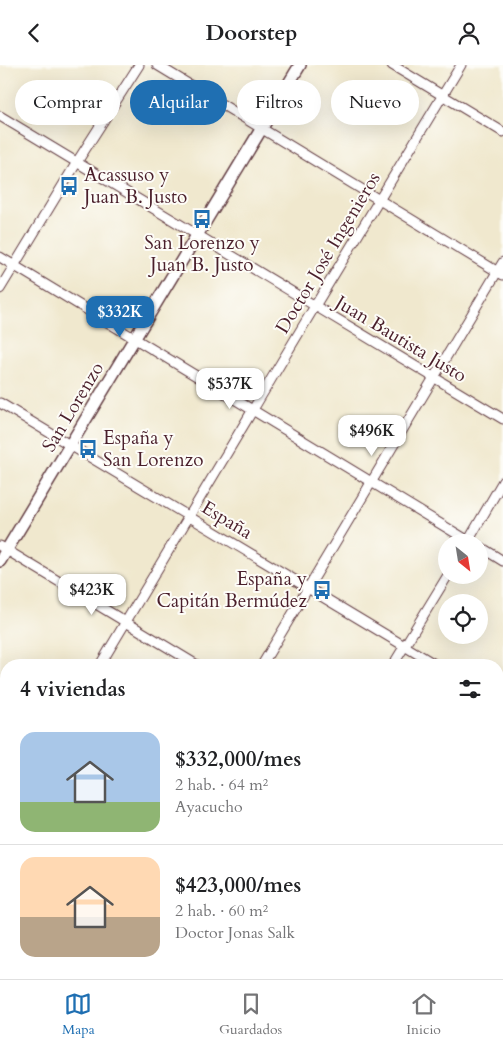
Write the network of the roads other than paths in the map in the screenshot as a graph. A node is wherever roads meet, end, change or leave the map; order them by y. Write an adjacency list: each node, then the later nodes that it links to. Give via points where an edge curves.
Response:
1 (139, 65): 10 (street)
2 (157, 65): 8 (street)
3 (300, 65): 8 (street, San Lorenzo)
4 (392, 65): 6 (street)
5 (461, 65): 6 (street, Doctor José Ingenieros)
6 (443, 95): 9 (street); 11 (street, Doctor José Ingenieros)
7 (0, 116): 10 (street, Juan Bautista Justo)
8 (262, 129): 11 (street); 12 (street, San Lorenzo)
9 (503, 132)
10 (77, 162): 12 (street, Juan Bautista Justo); 15 (street)
11 (379, 199): 16 (street); 18 (street, Doctor José Ingenieros)
12 (198, 234): 18 (street, Juan Bautista Justo); 19 (street, San Lorenzo)
13 (0, 257): 15 (street)
14 (503, 262): 16 (street)
15 (14, 265): 17 (street); 19 (street)
16 (500, 273): 20 (street)
17 (0, 289)
18 (315, 306): 20 (street, Juan Bautista Justo); 22 (street, Doctor José Ingenieros)
19 (135, 339): 22 (street); 24 (street, San Lorenzo)
20 (435, 378): 23 (street, Juan Bautista Justo); 25 (street)
21 (0, 403): 24 (street, España)
22 (253, 410): 25 (street); 27 (street, Doctor José Ingenieros)
23 (503, 419)
24 (70, 445): 27 (street, España); 30 (street, San Lorenzo)
25 (371, 481): 28 (street); 35 (street)
26 (503, 481): 29 (street)
27 (190, 516): 35 (street, España); 36 (street, Doctor José Ingenieros)
28 (456, 534)
29 (473, 534)
30 (3, 548): 32 (street, San Lorenzo); 36 (street)
31 (488, 552): 33 (street)
32 (0, 561)
33 (503, 561)
34 (442, 584): 37 (street)
35 (308, 588): 37 (street, España); 40 (street)
36 (126, 622): 38 (street, Doctor José Ingenieros); 39 (street)
37 (404, 646): 41 (street); 42 (street, España)
38 (104, 659)
39 (187, 659)
40 (266, 659)
41 (396, 659)
42 (426, 659)

